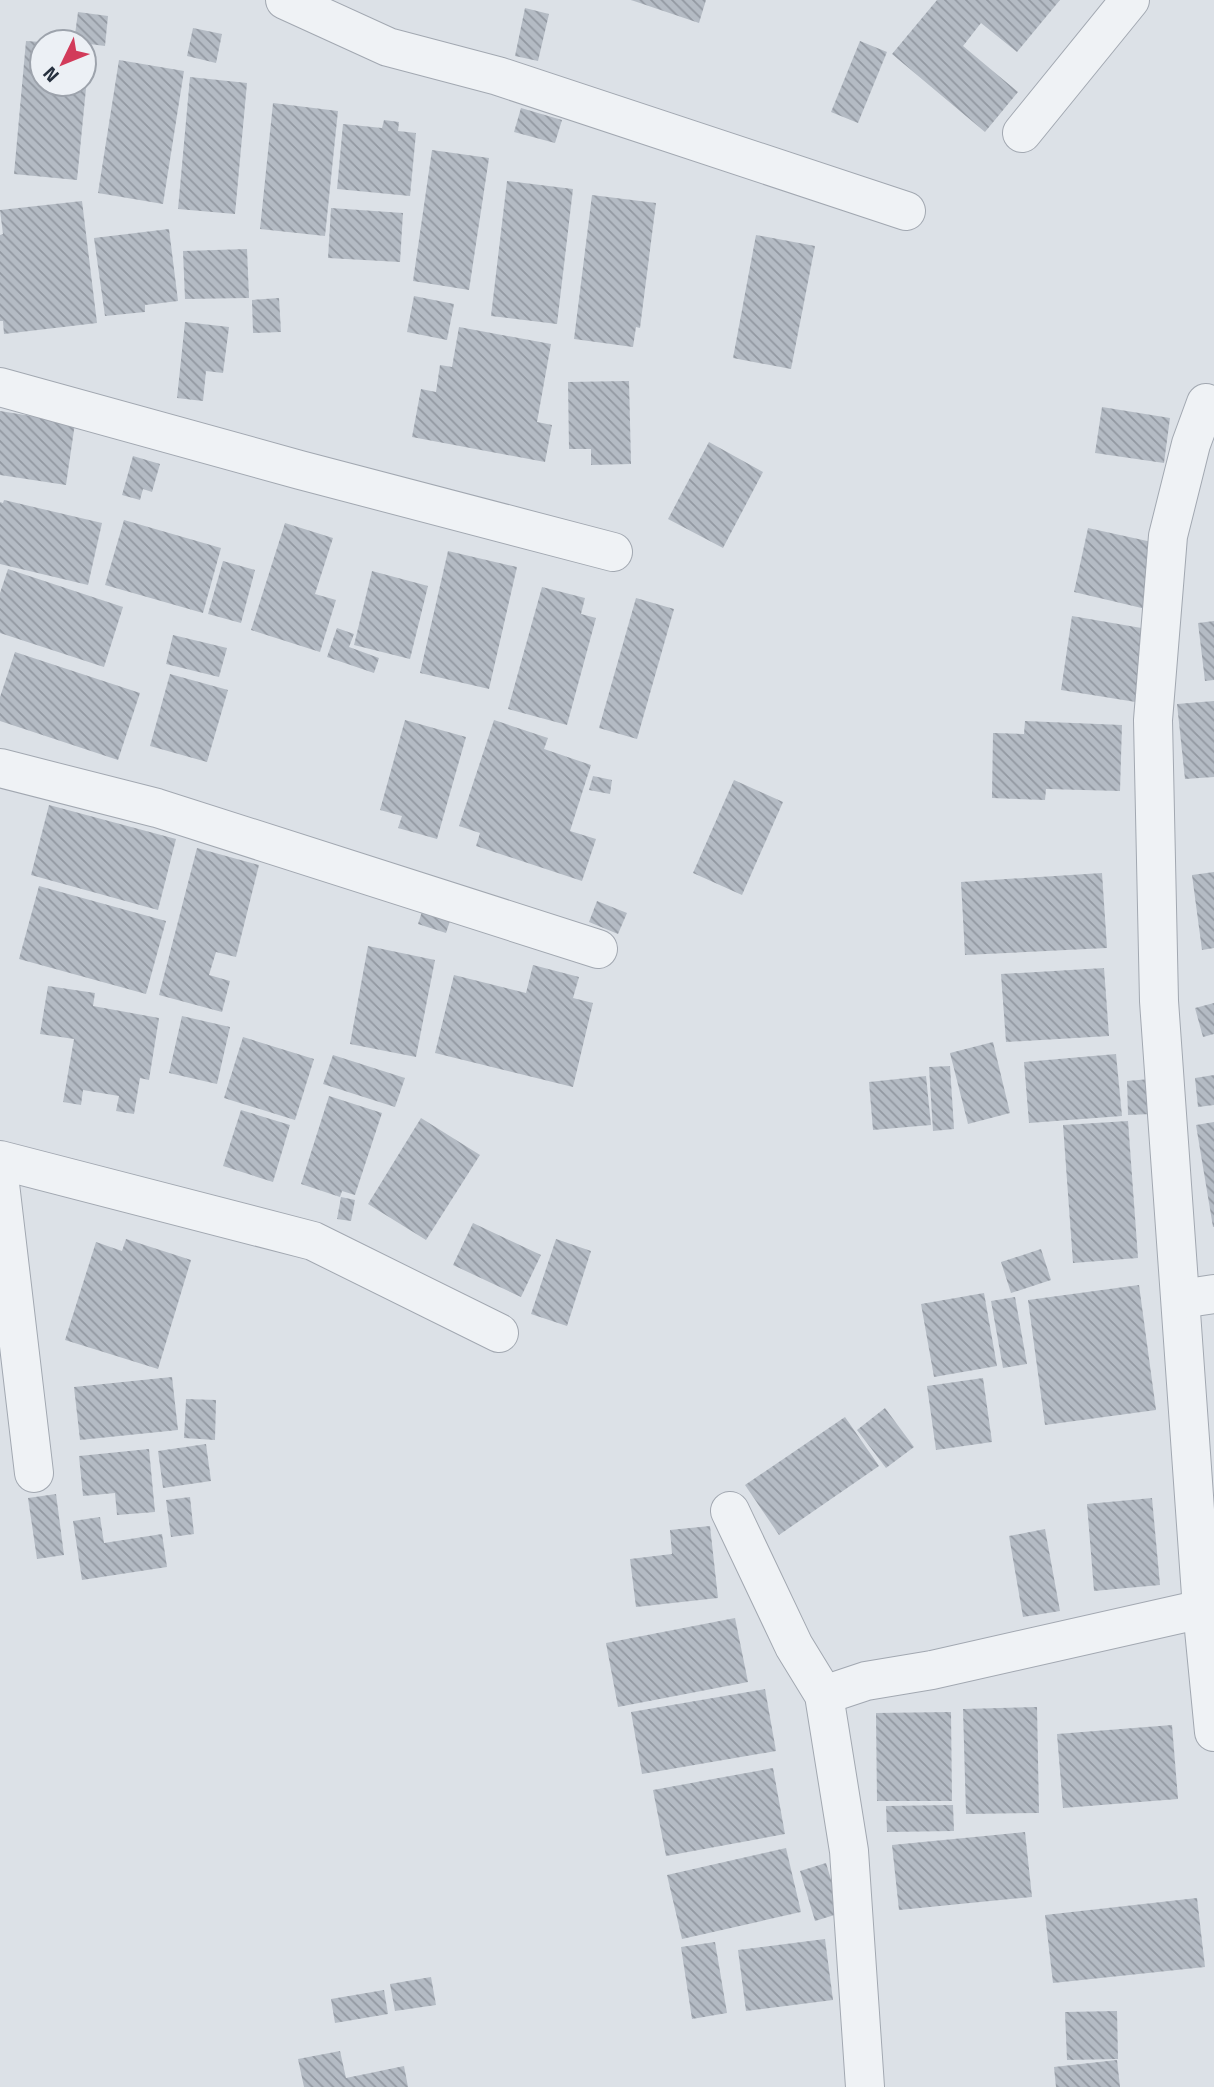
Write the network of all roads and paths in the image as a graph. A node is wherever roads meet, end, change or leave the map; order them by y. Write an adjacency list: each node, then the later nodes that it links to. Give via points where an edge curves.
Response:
1 (285, 0): 4 (street, via 388,47 498,76)
2 (1130, 0): 3 (street)
3 (1021, 133)
4 (906, 211)
5 (0, 387): 7 (street)
6 (1206, 403): 12 (street, via 1168,537 1153,720 1159,1001)
7 (613, 552)
8 (0, 768): 9 (street, via 157,808)
9 (598, 949)
10 (0, 1160): 13 (street, via 313,1241)
11 (0, 1184): 14 (street)
12 (1198, 1297): 16 (street)
13 (499, 1333)
14 (34, 1473)
15 (730, 1510): 17 (street, via 794,1646)
16 (1202, 1609): 17 (street, via 866,1681); 18 (street)
17 (824, 1695): 19 (street, via 849,1851)
18 (1214, 1732)
19 (865, 2087)

